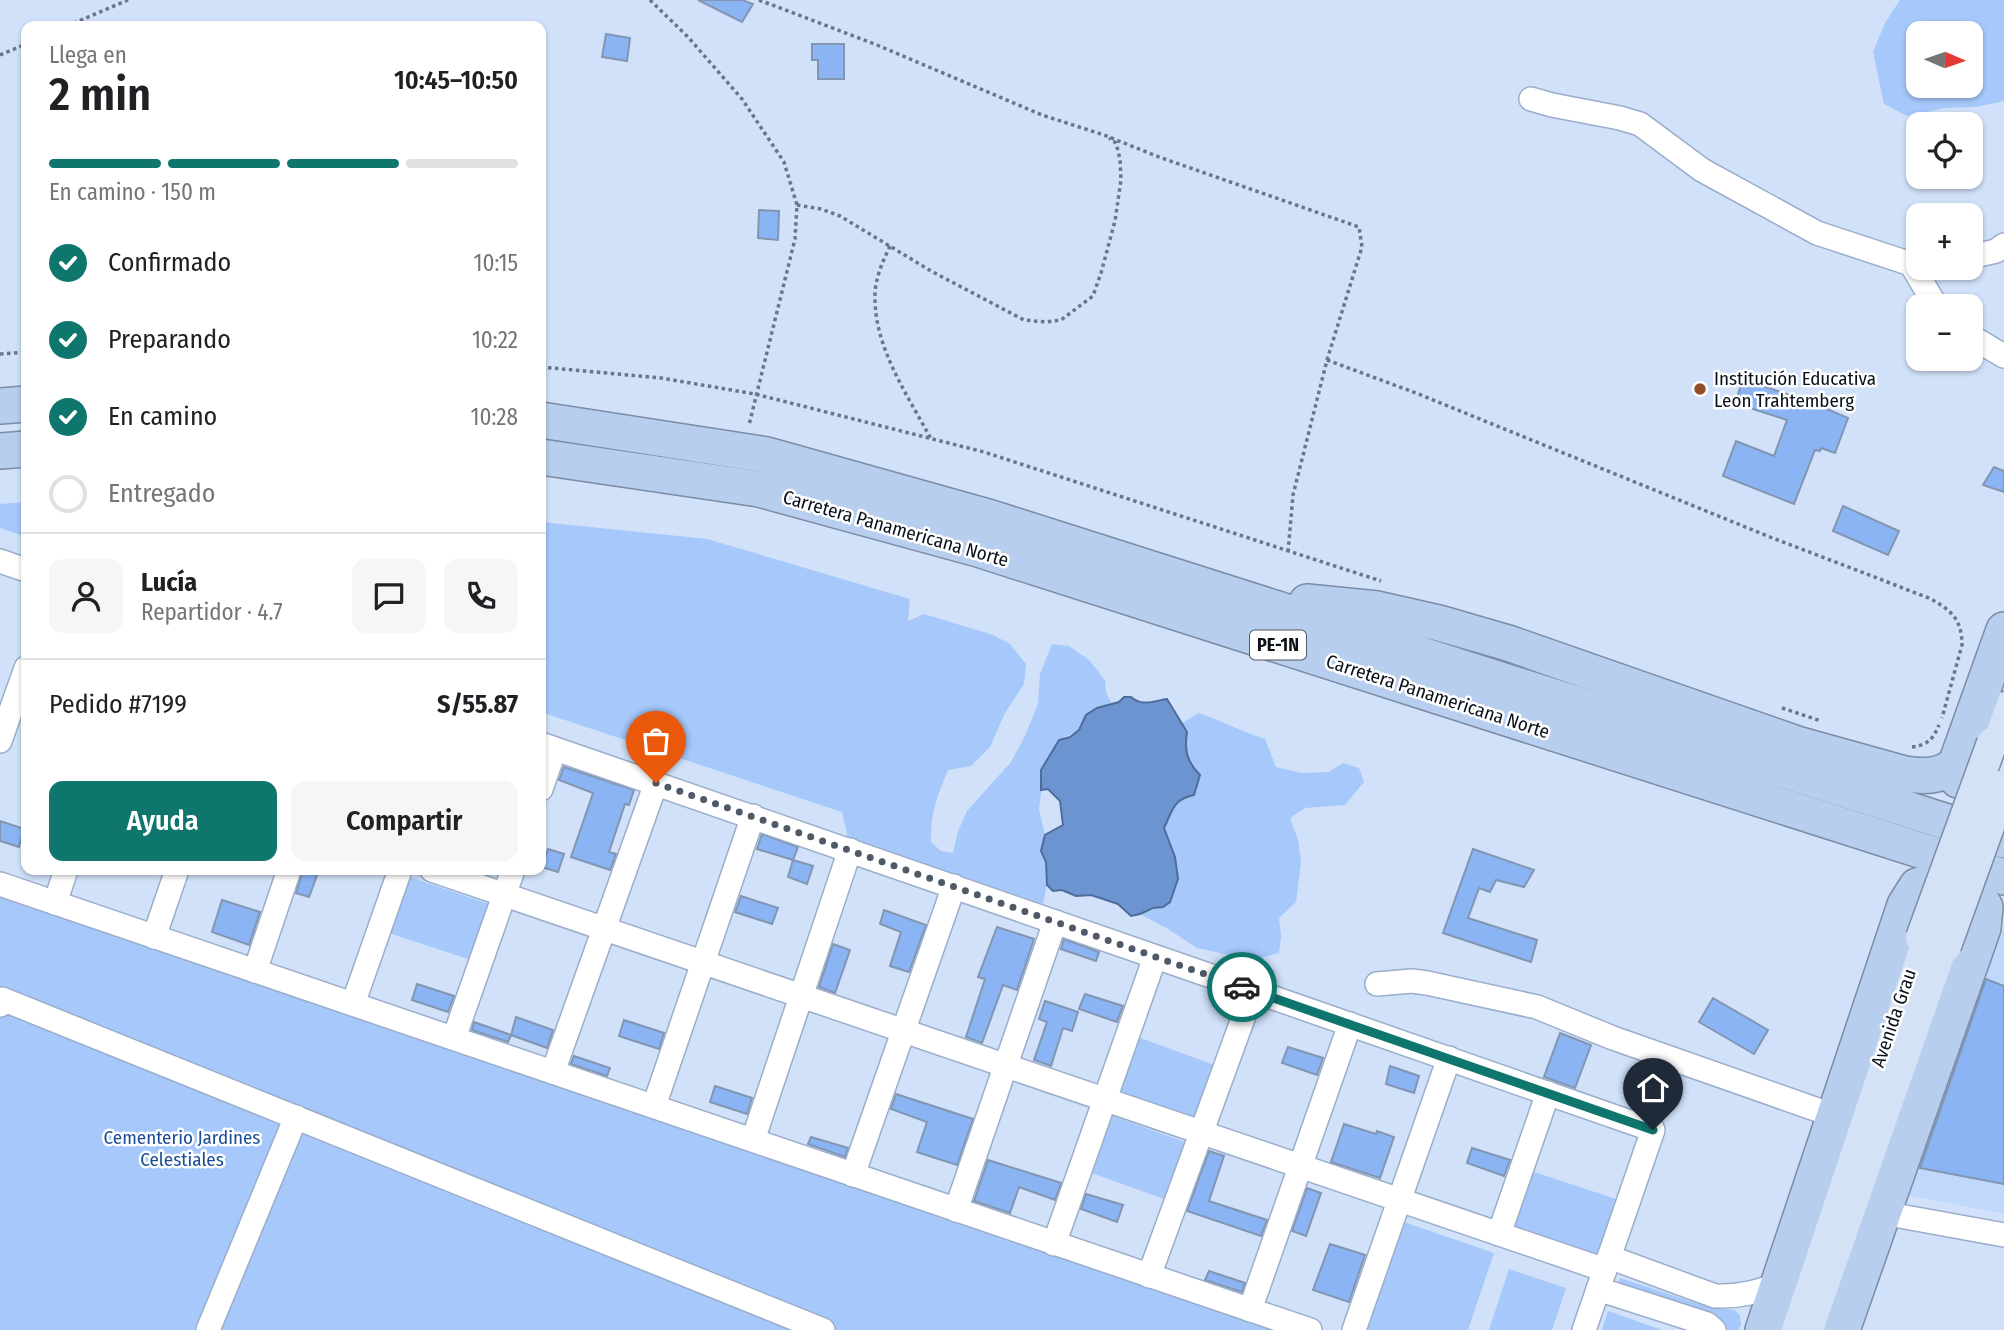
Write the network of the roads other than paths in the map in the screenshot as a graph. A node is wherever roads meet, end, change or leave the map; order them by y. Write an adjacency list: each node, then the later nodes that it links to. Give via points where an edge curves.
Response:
1 (1531, 99): 4 (street, via 1640,124 1703,170 1817,233)
2 (2004, 245): 3 (street)
3 (1983, 254)
4 (1906, 261)
5 (1983, 344): 6 (street)
6 (2004, 356)
7 (21, 404): 8 (highway)
8 (0, 406)
9 (546, 421): 15 (highway, Carretera Panamericana Norte / PE-1N, via 767,455 988,517)
10 (21, 449): 11 (highway)
11 (0, 451)
12 (546, 458): 34 (highway, Carretera Panamericana Norte / PE-1N, via 758,489 978,549)
13 (0, 561): 14 (street)
14 (21, 568)
15 (1227, 592): 21 (highway, via 1377,609 1453,627 1797,744 1905,774 1933,775); 26 (highway, Carretera Panamericana Norte / PE-1N)
16 (2004, 630): 21 (highway)
17 (21, 685): 19 (street)
18 (2004, 708): 43 (main road, Avenida Grau, bridge)
19 (8, 729)
20 (548, 746): 22 (street)
21 (1956, 764): 24 (highway, via 1958,780)
22 (656, 783): 25 (street); 41 (street)
23 (2004, 785): 43 (main road, Avenida Grau, bridge)
24 (2004, 797)
25 (753, 816): 27 (street); 45 (street)
26 (2004, 840)
27 (850, 850): 36 (street); 49 (street)
28 (64, 875): 38 (street)
29 (175, 875): 42 (street)
30 (287, 875): 46 (street)
31 (398, 875): 50 (street)
32 (447, 875): 37 (street)
33 (511, 875): 37 (street)
34 (2004, 877)
35 (0, 884): 38 (street)
36 (954, 886): 40 (street); 53 (street)
37 (504, 894): 41 (street); 54 (street)
38 (55, 903): 42 (street)
39 (1995, 908): 62 (highway, via 1927,883 1917,886 1905,905); 69 (highway)
40 (1055, 922): 44 (street); 56 (street)
41 (604, 928): 45 (street); 57 (street)
42 (154, 937): 46 (street)
43 (1933, 942): 84 (main road, Avenida Grau); 85 (main road, Avenida Grau, via 1901,1084)
44 (1155, 957): 48 (street); 59 (street)
45 (703, 962): 49 (street); 60 (street)
46 (255, 971): 50 (street)
47 (1377, 984): 62 (street, via 1427,983 1537,1007)
48 (1253, 991): 52 (street); 63 (street)
49 (801, 996): 53 (street); 64 (street)
50 (353, 1004): 54 (street)
51 (0, 1005): 61 (street, via 2,999)
52 (1350, 1024): 55 (street); 65 (street)
53 (903, 1031): 56 (street); 66 (street)
54 (454, 1038): 57 (street)
55 (1449, 1058): 58 (street); 67 (street)
56 (1006, 1065): 59 (street); 68 (street)
57 (553, 1072): 60 (street)
58 (1548, 1093): 70 (street); 73 (street, via 1653,1130)
59 (1105, 1099): 63 (street); 72 (street)
60 (654, 1106): 64 (street)
61 (296, 1116): 77 (street); 78 (street)
62 (1835, 1116): 75 (highway)
63 (1202, 1132): 65 (street); 74 (street)
64 (753, 1140): 66 (street)
65 (1300, 1166): 67 (street); 76 (street)
66 (853, 1175): 68 (street)
67 (1398, 1200): 70 (street); 80 (street)
68 (956, 1210): 72 (street)
69 (1883, 1213): 71 (street); 86 (highway)
70 (1499, 1234): 73 (street)
71 (2004, 1235)
72 (1054, 1244): 74 (street)
73 (1604, 1272): 75 (street, via 1716,1296 1752,1294); 81 (street); 82 (street)
74 (1149, 1276): 76 (street)
75 (1779, 1284): 83 (highway)
76 (1250, 1310): 79 (street)
77 (208, 1330)
78 (823, 1330)
79 (1310, 1330)
80 (1354, 1330)
81 (1584, 1330)
82 (1714, 1330)
83 (1763, 1330)
84 (1786, 1330)
85 (1814, 1330)
86 (1842, 1330)

